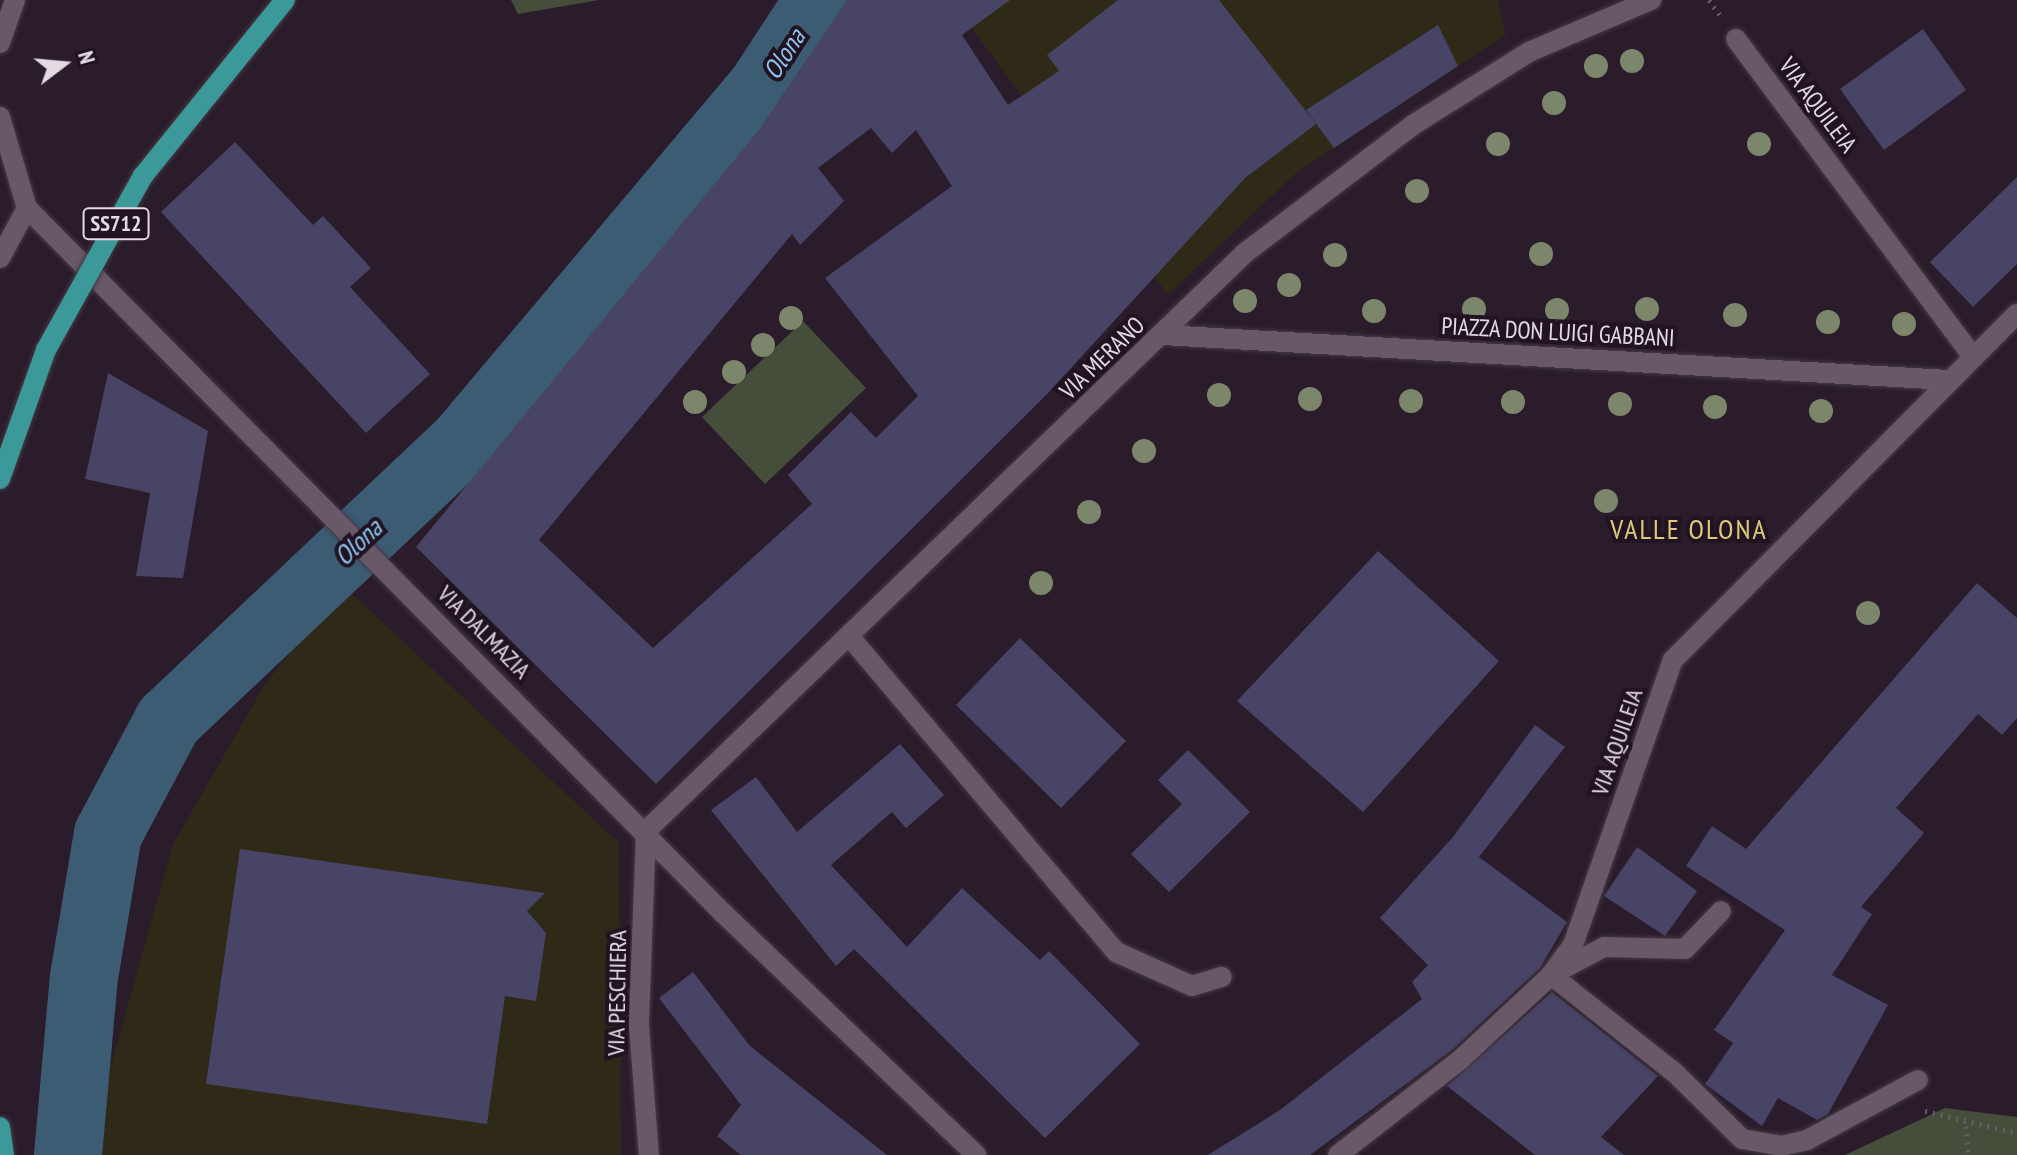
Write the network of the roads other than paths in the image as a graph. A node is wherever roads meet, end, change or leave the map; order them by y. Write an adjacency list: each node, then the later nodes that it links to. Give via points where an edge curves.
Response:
1 (15, 0): 5 (street)
2 (285, 0): 13 (main road, SS712, bridge, via 143,176 46,350)
3 (1651, 0): 10 (street, VIA MERANO, via 1529,52 1413,125 1245,253)
4 (1736, 39): 11 (street, VIA AQUILEIA)
5 (0, 43)
6 (0, 117): 7 (street, VIA DALMAZIA)
7 (27, 208): 8 (street); 15 (street, VIA DALMAZIA)
8 (0, 258)
9 (2017, 314): 11 (street, VIA AQUILEIA)
10 (1163, 335): 12 (street, PIAZZA DON LUIGI GABBANI); 14 (street, VIA MERANO)
11 (1973, 357): 12 (street, VIA AQUILEIA)
12 (1949, 380): 17 (street, VIA AQUILEIA, via 1673,660 1573,945)
13 (0, 479)
14 (849, 636): 15 (street, VIA MERANO); 18 (street, via 1116,952 1192,986)
15 (646, 831): 22 (street, VIA PESCHIERA, via 639,1026); 23 (street, VIA DALMAZIA)
16 (1721, 911): 17 (street, via 1685,949 1604,947)
17 (1551, 975): 19 (street, via 1674,1072 1742,1139 1781,1146 1807,1140); 24 (street, VIA AQUILEIA, via 1460,1060)
18 (1222, 977)
19 (1918, 1080)
20 (0, 1127): 21 (main road)
21 (4, 1155)
22 (649, 1155)
23 (976, 1155)
24 (1338, 1155)

